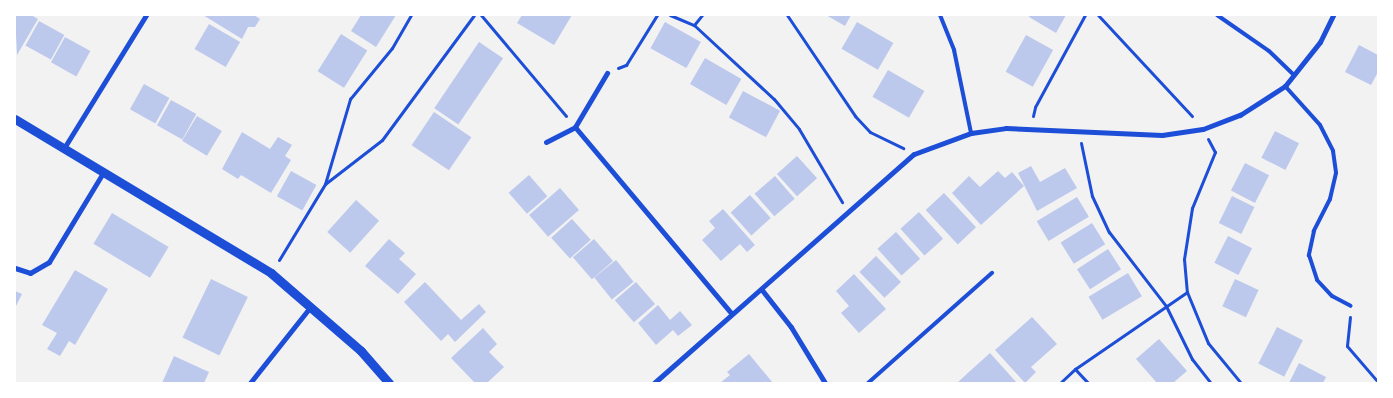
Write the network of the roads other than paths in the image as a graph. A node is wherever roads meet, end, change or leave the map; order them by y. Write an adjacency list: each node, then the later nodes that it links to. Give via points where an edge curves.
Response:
1 (146, 15): 12 (street)
2 (940, 15): 10 (lane, via 954,50)
3 (1217, 15): 6 (lane, via 1269,51)
4 (1333, 15): 6 (street, via 1320,42)
5 (607, 73): 9 (street)
6 (1294, 74): 7 (street)
7 (1285, 86): 10 (street, via 1240,115 1203,129 1162,135 1030,129); 18 (lane, via 1320,125 1333,151 1336,173 1330,199 1314,231 1309,254 1317,280 1332,296)
8 (15, 119): 12 (street)
9 (575, 127): 11 (street); 19 (street)
10 (971, 133): 16 (street, via 914,154)
11 (546, 142)
12 (64, 148): 13 (street)
13 (103, 173): 14 (street, via 49,262 30,273); 17 (street, via 271,273)
14 (15, 268)
15 (992, 273): 24 (lane)
16 (762, 290): 19 (street); 23 (street, via 791,327)
17 (312, 306): 20 (street); 21 (street, via 361,351)
18 (1350, 306)
19 (732, 314): 22 (street)
20 (250, 383)
21 (389, 383)
22 (654, 383)
23 (825, 383)
24 (868, 383)

